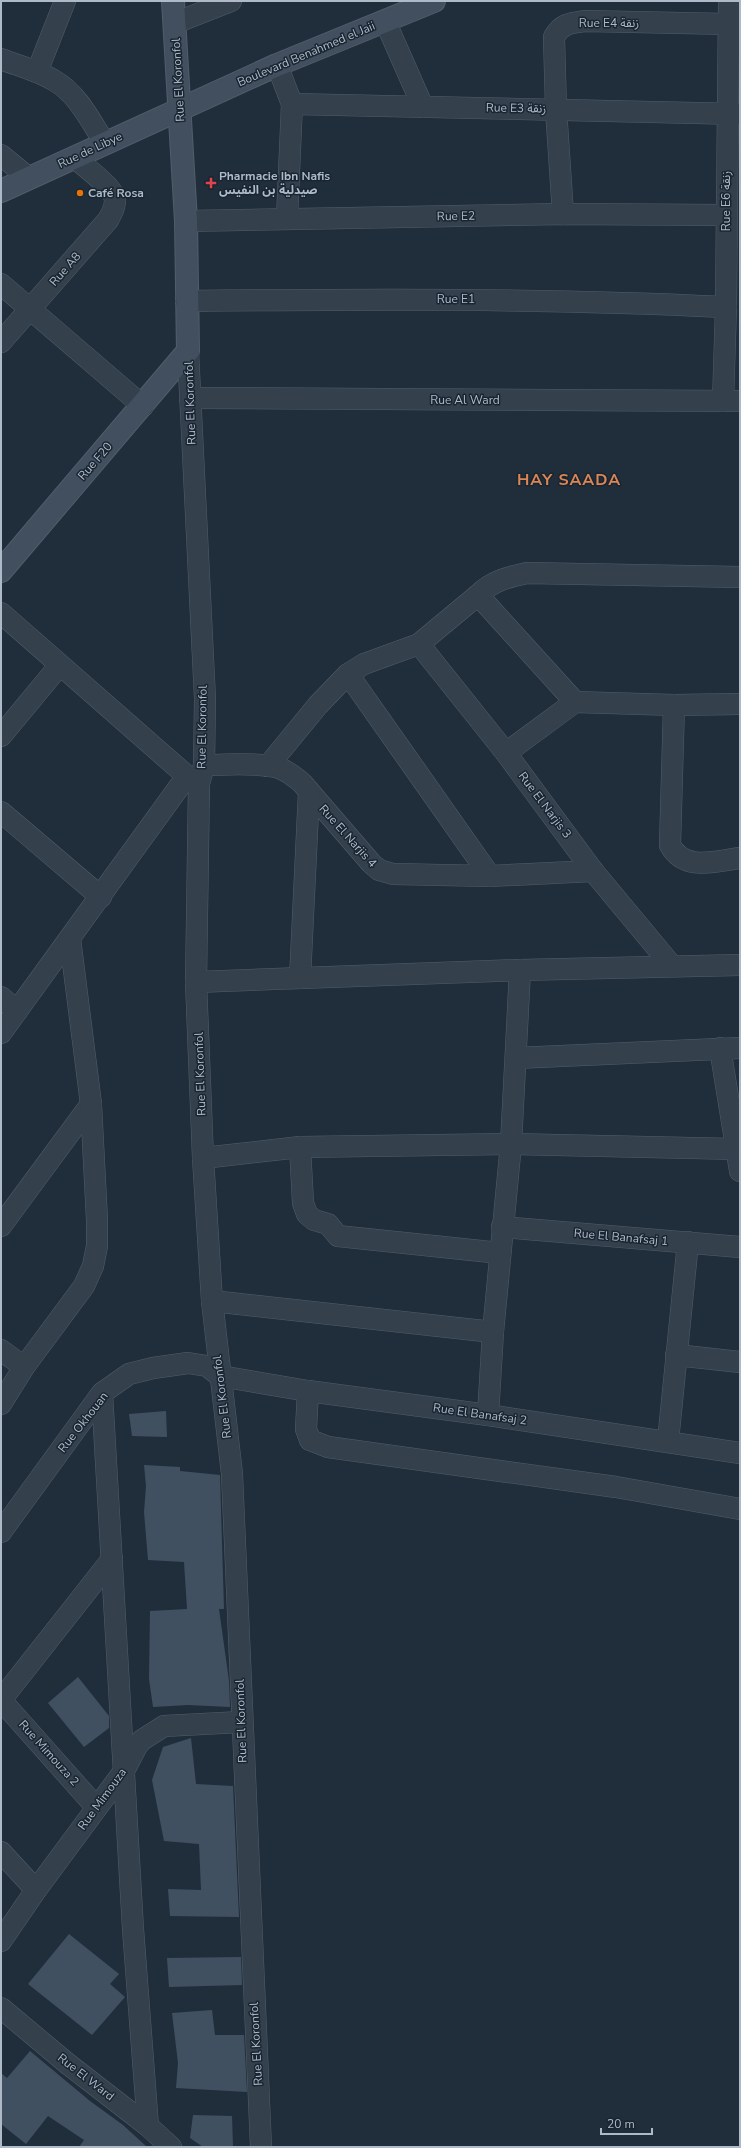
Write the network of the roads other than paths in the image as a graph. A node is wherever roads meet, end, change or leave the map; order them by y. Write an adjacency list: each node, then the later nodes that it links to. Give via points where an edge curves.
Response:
1 (66, 1): 11 (street)
2 (173, 1): 7 (street, Rue El Koronfol)
3 (231, 1): 7 (street)
4 (434, 1): 6 (street, Boulevard Benahmed el Jaii)
5 (729, 1): 8 (street, Rue E6 زنقة)
6 (385, 21): 10 (street, Boulevard Benahmed el Jaii); 13 (street)
7 (175, 23): 14 (street, Rue El Koronfol)
8 (728, 24): 15 (street, Rue E4 زنقة, via 586,21 570,23 559,28 554,37); 16 (street, Rue E6 زنقة)
9 (1, 59): 11 (street)
10 (277, 65): 12 (street); 14 (street, Boulevard Benahmed el Jaii)
11 (37, 72): 17 (street, via 56,81 68,91)
12 (292, 104): 13 (street, Rue E3 زنقة); 24 (street)
13 (423, 107): 15 (street, Rue E3 زنقة)
14 (179, 108): 17 (street, Rue de Libye); 25 (street, Rue El Koronfol)
15 (556, 109): 16 (street, Rue E3 زنقة); 22 (street, Rue E4 زنقة)
16 (733, 114): 23 (street, Rue E6 زنقة)
17 (105, 143): 19 (street, Rue de Libye)
18 (1, 155): 20 (street)
19 (75, 158): 20 (street, Rue de Libye); 29 (street, Rue A8, via 111,190 115,201 113,210 108,220)
20 (29, 178): 21 (street, Rue de Libye)
21 (1, 190)
22 (563, 214): 23 (street, Rue E2); 24 (street, Rue E2)
23 (726, 215): 28 (street, Rue E6 زنقة)
24 (287, 218): 25 (street, Rue E2)
25 (186, 221): 27 (street, Rue El Koronfol)
26 (1, 284): 29 (street)
27 (186, 301): 28 (street, Rue E1, via 450,299 627,302); 31 (street, Rue El Koronfol)
28 (726, 307): 33 (street, Rue E6 زنقة)
29 (30, 310): 30 (street, Rue A8); 34 (street)
30 (1, 342)
31 (188, 351): 32 (street, Rue El Koronfol); 34 (street, Rue F20)
32 (190, 398): 33 (street, Rue Al Ward); 48 (street, Rue El Koronfol, via 205,699)
33 (731, 401)
34 (143, 406): 35 (street, Rue F20)
35 (1, 571)
36 (740, 577): 37 (street, via 527,572 487,586)
37 (478, 596): 39 (street); 42 (street)
38 (1, 613): 40 (street)
39 (419, 644): 41 (street, via 364,664); 46 (street, Rue El Narjis 3)
40 (59, 666): 45 (street); 48 (street)
41 (348, 674): 47 (street, via 318,705); 53 (street)
42 (575, 702): 44 (street); 46 (street)
43 (740, 704): 44 (street)
44 (674, 705): 51 (street, via 670,845 678,857 692,862)
45 (1, 736)
46 (506, 753): 52 (street, Rue El Narjis 3)
47 (268, 766): 48 (street); 49 (street, Rue El Narjis 4, via 290,773)
48 (197, 775): 54 (street); 60 (street, Rue El Koronfol)
49 (309, 791): 53 (street, Rue El Narjis 4, via 361,853 379,870 393,874); 59 (street)
50 (1, 812): 54 (street)
51 (740, 858)
52 (593, 871): 53 (street, Rue El Narjis 4); 57 (street, Rue El Narjis 3)
53 (490, 876)
54 (101, 897): 55 (street)
55 (70, 939): 62 (street); 66 (street)
56 (740, 965): 57 (street)
57 (672, 966): 58 (street)
58 (520, 970): 59 (street); 65 (street)
59 (300, 978): 60 (street)
60 (196, 982): 70 (street, Rue El Koronfol)
61 (1, 997): 62 (street)
62 (17, 1011): 63 (street)
63 (1, 1033)
64 (730, 1048): 65 (street); 69 (street)
65 (516, 1058): 67 (street)
66 (90, 1104): 72 (street); 82 (street, via 97,1220 97,1246 92,1266 84,1286)
67 (511, 1144): 68 (street); 69 (street); 73 (street)
68 (300, 1147): 70 (street); 76 (street, via 303,1202 307,1214 314,1220 328,1224 338,1236)
69 (736, 1149): 71 (street)
70 (203, 1158): 77 (street, Rue El Koronfol)
71 (740, 1171)
72 (1, 1226)
73 (502, 1227): 74 (street, Rue El Banafsaj 1); 76 (street)
74 (688, 1242): 75 (street, Rue El Banafsaj 1); 80 (street)
75 (740, 1247)
76 (500, 1253): 78 (street)
77 (212, 1301): 78 (street); 83 (street, Rue El Koronfol)
78 (493, 1332): 87 (street)
79 (1, 1350): 82 (street)
80 (676, 1355): 81 (street); 88 (street)
81 (740, 1362)
82 (24, 1367): 86 (street)
83 (220, 1376): 84 (street, Rue El Banafsaj 2); 85 (street, Rue Okhouan, via 207,1366 188,1363 153,1368 129,1374); 94 (street, Rue El Koronfol, via 232,1474)
84 (308, 1391): 87 (street, Rue El Banafsaj 2); 90 (street, via 306,1429 310,1440 328,1447 616,1487)
85 (102, 1393): 91 (street, Rue Okhouan); 92 (street)
86 (1, 1404)
87 (488, 1415): 88 (street, Rue El Banafsaj 2)
88 (668, 1441): 89 (street, Rue El Banafsaj 2)
89 (740, 1453)
90 (740, 1509)
91 (1, 1532)
92 (112, 1559): 93 (street); 95 (street)
93 (1, 1700): 96 (street, Rue Mimouza 2)
94 (241, 1722): 95 (street, Rue Mimouza, via 164,1726 139,1743); 103 (street, Rue El Koronfol)
95 (124, 1771): 96 (street, Rue Mimouza); 101 (street, via 140,2044)
96 (96, 1807): 98 (street, Rue Mimouza)
97 (1, 1852): 98 (street)
98 (36, 1890): 99 (street, Rue Mimouza)
99 (1, 1941)
100 (1, 2008): 101 (street, Rue El Ward)
101 (148, 2126): 102 (street, Rue El Ward)
102 (171, 2147)
103 (261, 2147)

